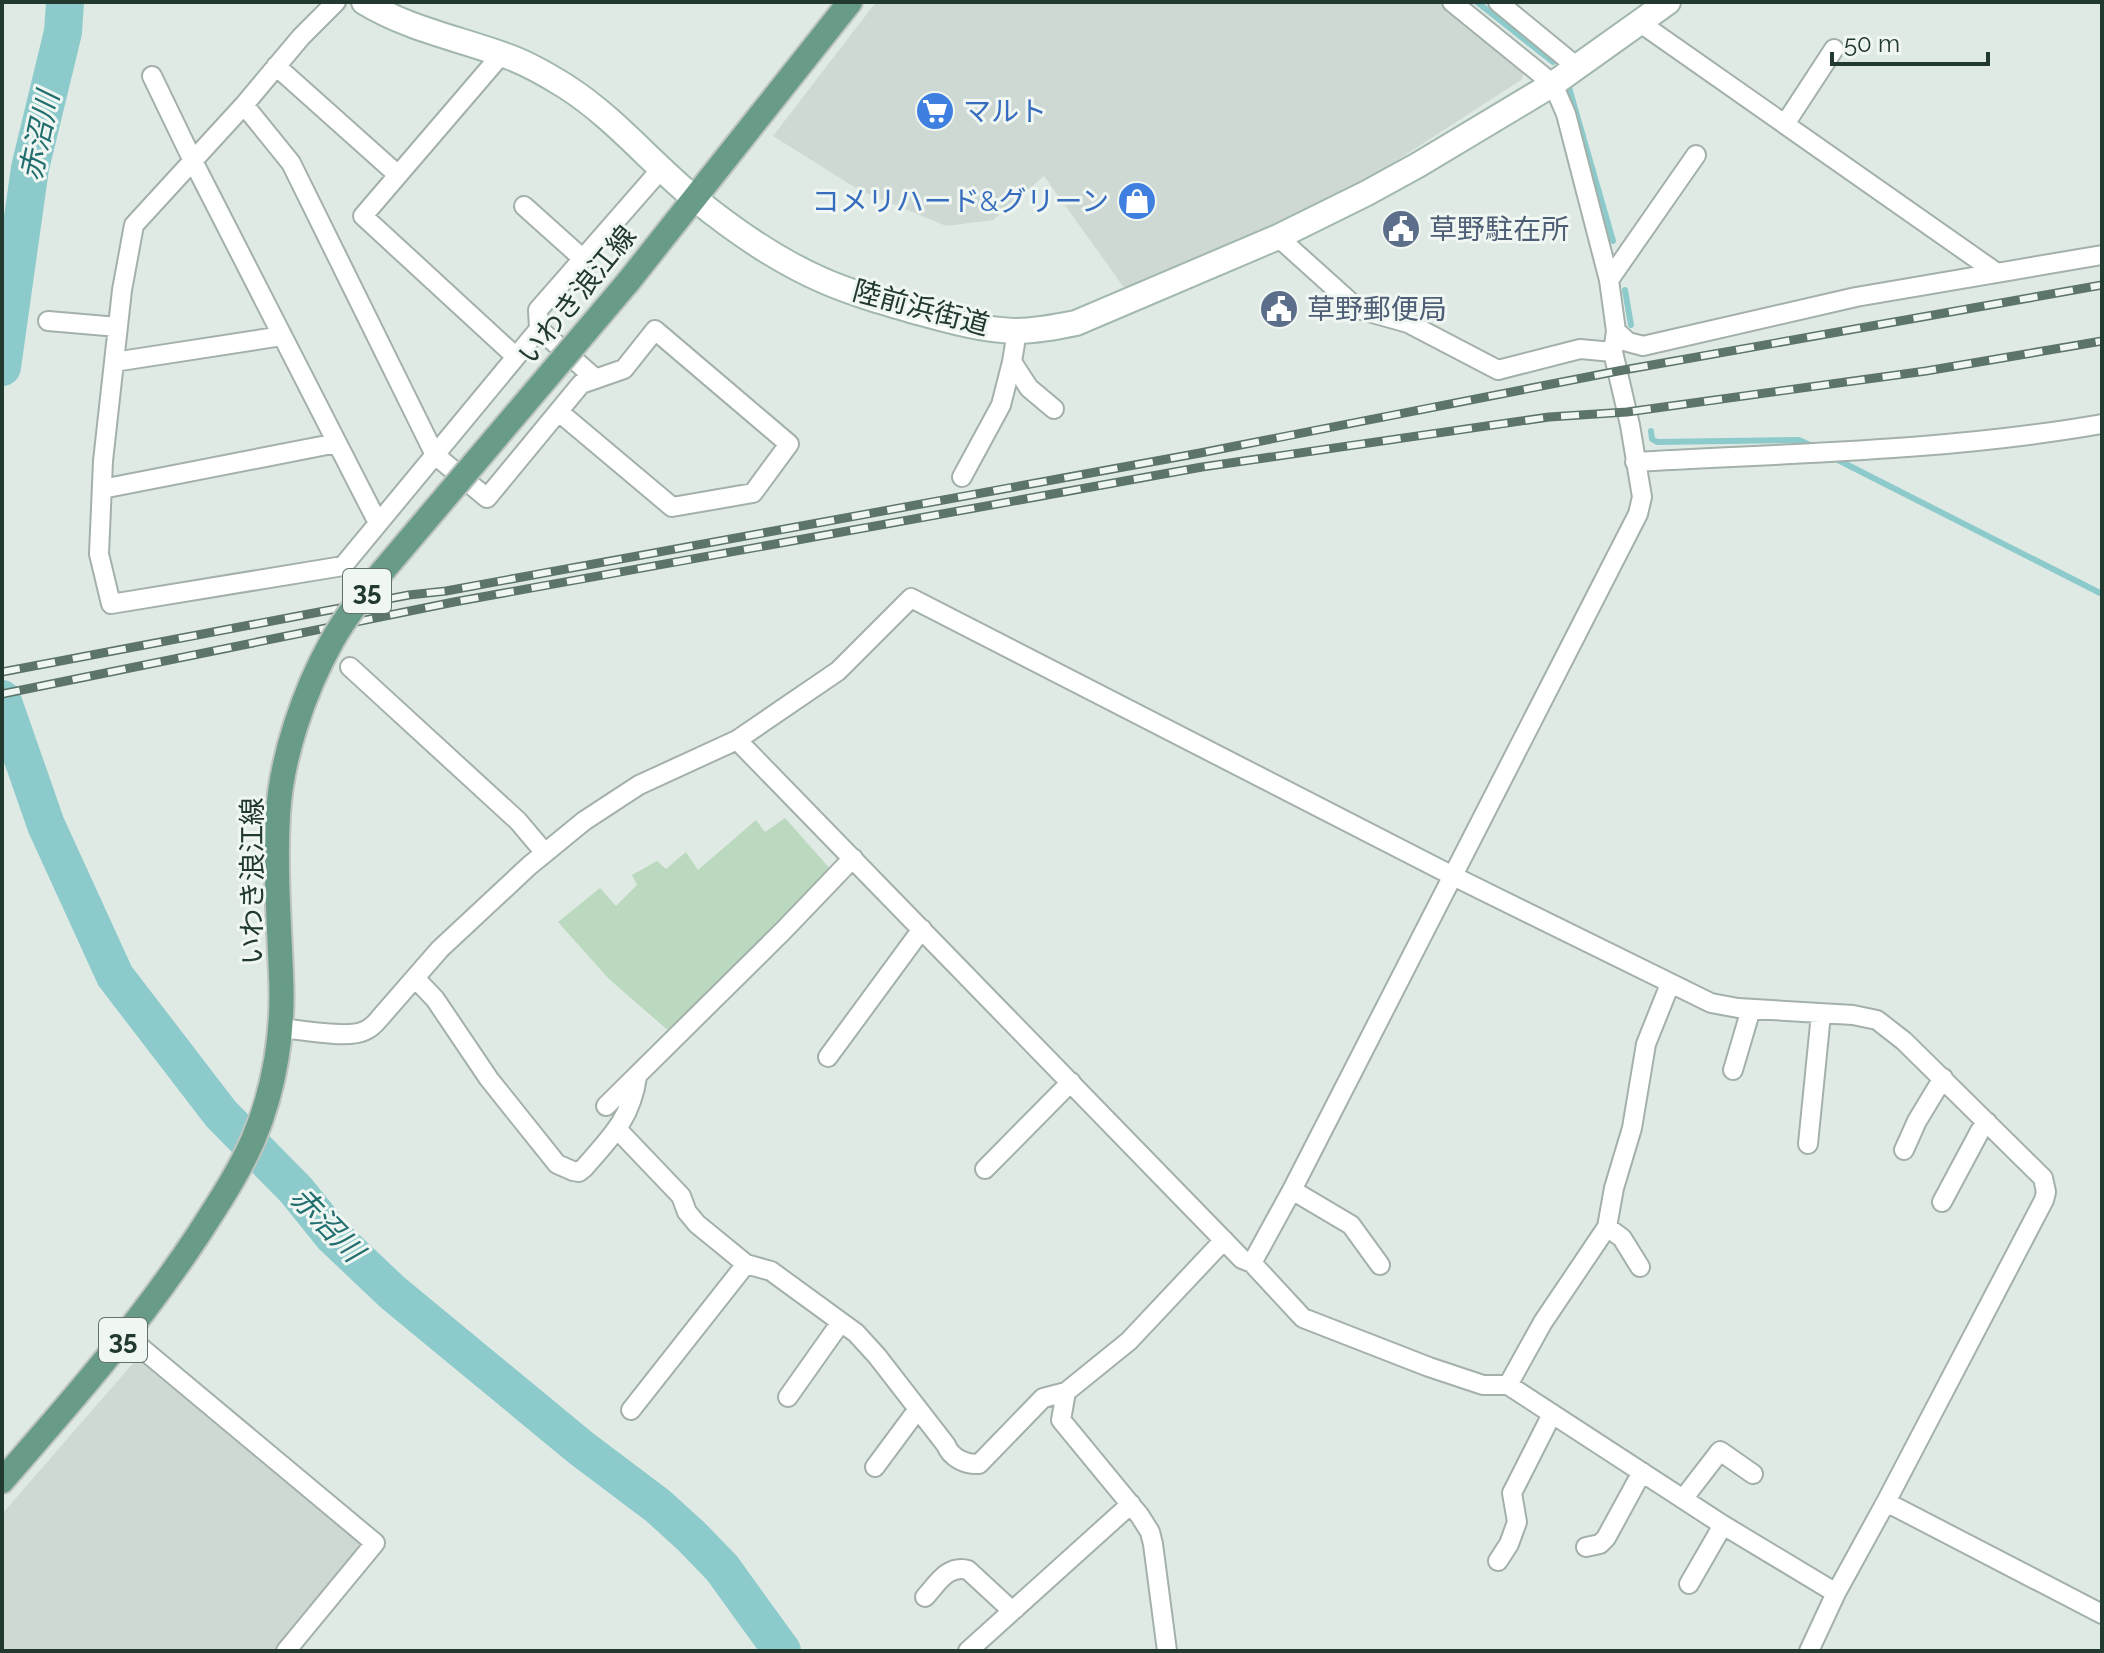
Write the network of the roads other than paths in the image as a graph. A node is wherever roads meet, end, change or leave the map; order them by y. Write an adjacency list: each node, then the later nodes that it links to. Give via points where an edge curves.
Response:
1 (336, 2): 10 (street)
2 (364, 2): 9 (street, 陸前浜街道, via 391,17)
3 (850, 2): 20 (main road, いわき浪江線 / 35)
4 (1452, 2): 13 (street)
5 (1498, 2): 11 (street)
6 (1668, 2): 7 (street, 陸前浜街道)
7 (1639, 22): 11 (street, 陸前浜街道); 15 (street)
8 (1834, 49): 15 (street)
9 (501, 55): 18 (street, 陸前浜街道, via 584,100); 19 (street)
10 (276, 66): 14 (street); 19 (street)
11 (1577, 67): 13 (street, 陸前浜街道)
12 (152, 76): 17 (street)
13 (1553, 84): 22 (street, 陸前浜街道, via 1418,165); 26 (street, via 1566,114)
14 (244, 105): 17 (street); 42 (street, via 291,163)
15 (1785, 124): 25 (street)
16 (1696, 155): 26 (street)
17 (193, 161): 28 (street, via 134,225); 32 (street)
18 (662, 168): 20 (street, 陸前浜街道); 24 (street)
19 (398, 175): 34 (street, via 363,216)
20 (695, 198): 30 (street, 陸前浜街道, via 784,261 821,280 940,318); 57 (main road, いわき浪江線 / 35, bridge, via 382,572 332,640 288,752 278,813)
21 (524, 206): 24 (street)
22 (1278, 237): 30 (street, 陸前浜街道, via 1076,323); 33 (street, via 1358,309 1408,323 1498,370 1580,349)
23 (2102, 255): 25 (street)
24 (582, 258): 29 (street, via 538,310)
25 (1997, 273): 31 (street, via 1856,297 1643,346)
26 (1609, 280): 31 (street)
27 (48, 321): 28 (street)
28 (118, 327): 35 (street)
29 (539, 329): 34 (street); 37 (street)
30 (1017, 331): 36 (street)
31 (1616, 331): 33 (street)
32 (282, 336): 35 (street); 41 (street)
33 (1613, 352): 43 (street)
34 (515, 356): 42 (street)
35 (114, 362): 45 (street)
36 (1012, 362): 38 (street, via 1029,388); 44 (street, via 985,451)
37 (596, 379): 39 (street, via 581,384); 39 (street, via 624,369 655,330 789,444 753,493 672,507)
38 (1054, 409)
39 (559, 412): 42 (street, via 487,498)
40 (2102, 424): 43 (street, via 1944,446)
41 (337, 443): 45 (street); 46 (street)
42 (435, 455): 46 (street)
43 (1635, 462): 51 (street, via 1642,497 1633,526)
44 (962, 477)
45 (102, 489): 46 (street, via 99,554 111,604 343,566)
46 (378, 523)
47 (350, 667): 49 (street, via 518,821)
48 (737, 740): 49 (street, via 639,785); 50 (street); 51 (street, via 838,671 911,598)
49 (545, 853): 53 (street)
50 (853, 858): 52 (street); 60 (street)
51 (1453, 876): 54 (street); 69 (street)
52 (922, 929): 58 (street); 62 (street)
53 (415, 978): 57 (street, via 364,1032); 65 (street, via 557,1164 579,1172)
54 (1670, 984): 55 (street, via 1711,1003); 71 (street, via 1646,1044)
55 (1751, 1009): 56 (street); 59 (street)
56 (1821, 1014): 61 (street, via 1877,1020); 66 (street)
57 (281, 1028): 78 (main road, いわき浪江線 / 35, via 267,1099 230,1186)
58 (828, 1057)
59 (1733, 1070)
60 (637, 1077): 63 (street); 65 (street)
61 (1943, 1078): 64 (street); 67 (street)
62 (1071, 1082): 68 (street); 72 (street)
63 (606, 1106)
64 (1987, 1122): 70 (street); 90 (street, via 2043,1178 2046,1192)
65 (617, 1129): 74 (street, via 681,1196 697,1224)
66 (1808, 1144)
67 (1904, 1150)
68 (985, 1169)
69 (1292, 1190): 73 (street); 75 (street, via 1351,1225)
70 (1942, 1202)
71 (1607, 1227): 76 (street, via 1622,1238); 79 (street)
72 (1224, 1240): 73 (street); 80 (street, via 1129,1341)
73 (1252, 1263): 79 (street, via 1303,1318 1483,1385)
74 (746, 1264): 77 (street, via 771,1271); 83 (street)
75 (1380, 1265)
76 (1640, 1267)
77 (841, 1322): 81 (street); 82 (street, via 877,1356)
78 (127, 1336): 88 (main road, いわき浪江線 / 35); 100 (street, via 375,1543)
79 (1508, 1385): 84 (street)
80 (1066, 1392): 82 (street, via 1043,1398 979,1464 970,1465 948,1452); 91 (street, via 1061,1420)
81 (788, 1397)
82 (918, 1409): 85 (street)
83 (631, 1410)
84 (1552, 1414): 86 (street); 94 (street, via 1512,1493 1517,1522)
85 (875, 1467)
86 (1642, 1472): 89 (street); 93 (street, via 1606,1538)
87 (1753, 1474): 89 (street, via 1720,1451)
88 (2, 1481)
89 (1683, 1499): 92 (street)
90 (1886, 1502): 96 (street); 99 (street)
91 (1131, 1504): 98 (street); 102 (street, via 1153,1544)
92 (1723, 1525): 95 (street); 96 (street)
93 (1586, 1547)
94 (1498, 1561)
95 (1689, 1584)
96 (1836, 1593): 103 (street)
97 (925, 1597): 98 (street, via 951,1570 961,1568)
98 (1015, 1609): 101 (street)
99 (2102, 1614)
100 (286, 1651)
101 (968, 1651)
102 (1167, 1651)
103 (1809, 1651)

